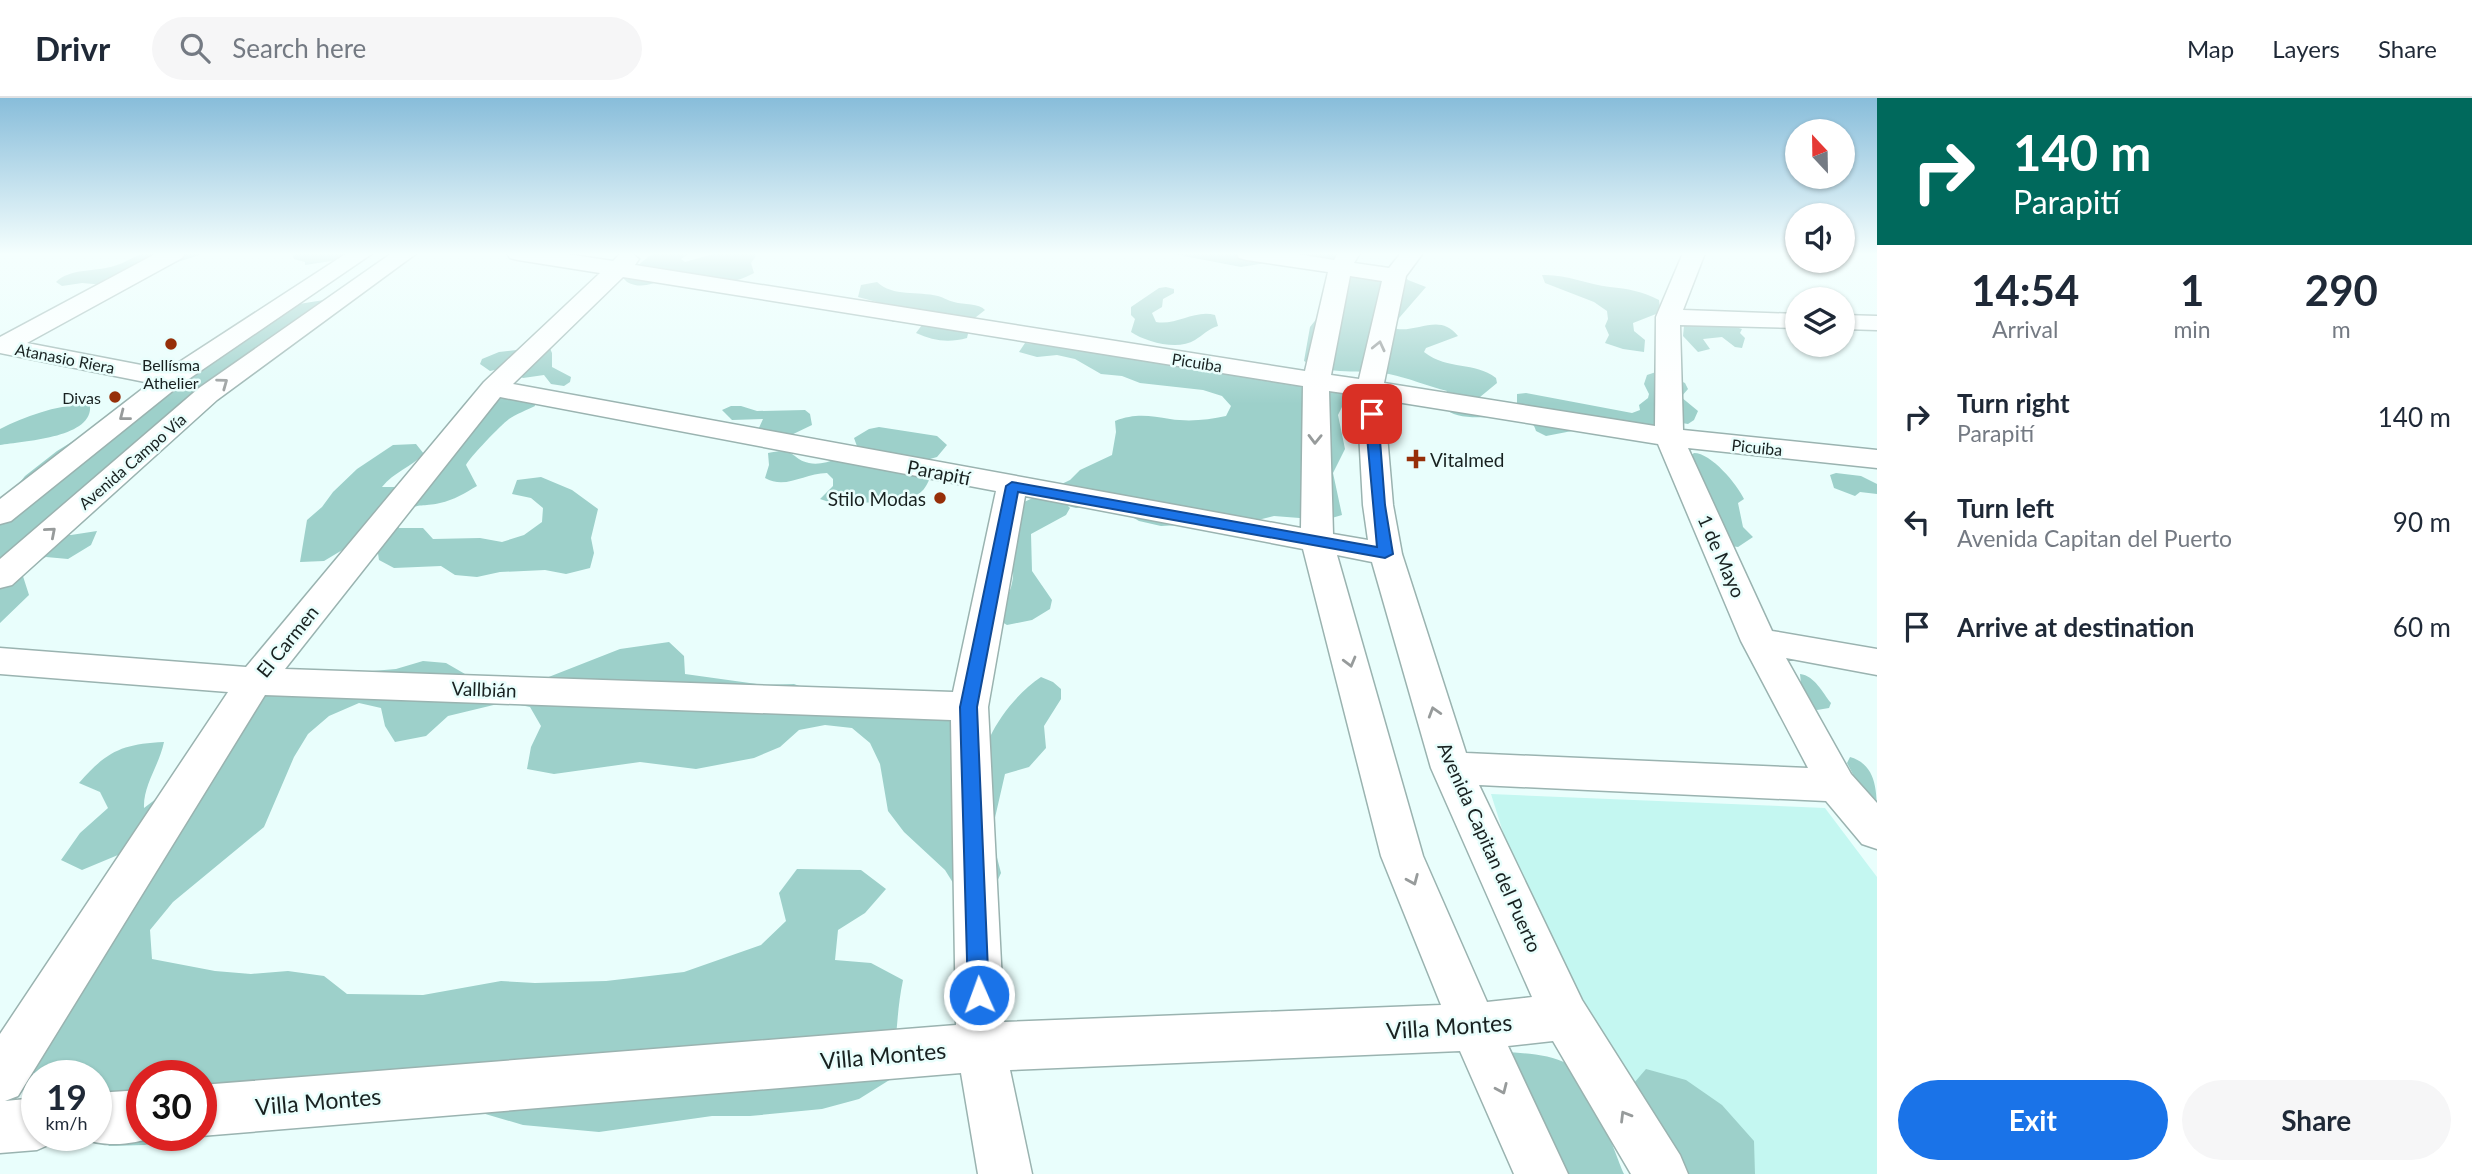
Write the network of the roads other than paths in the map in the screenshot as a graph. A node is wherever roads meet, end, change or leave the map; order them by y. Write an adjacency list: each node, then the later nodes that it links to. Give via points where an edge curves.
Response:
1 (80, 303): 13 (street)
2 (286, 303): 14 (street, Avenida Campo Vía)
3 (335, 303): 24 (street, Avenida Campo Vía, one-way to 3, via 208,394)
4 (582, 303): 17 (street, El Carmen)
5 (867, 303): 15 (street, Picuiba)
6 (1335, 303): 15 (street)
7 (1393, 303): 16 (street, Avenida Capitan del Puerto, one-way to 7)
8 (1674, 303): 9 (street, 1 de Mayo)
9 (1668, 317): 10 (street); 18 (street, 1 de Mayo)
10 (1785, 321)
11 (1855, 322): 12 (street)
12 (1877, 323)
13 (1, 345): 14 (street, Atanasio Riera)
14 (171, 379): 21 (street, Avenida Campo Vía, one-way to 21)
15 (1316, 382): 16 (street, Picuiba); 22 (street, one-way to 22)
16 (1370, 387): 18 (street, Picuiba); 23 (street, Avenida Capitan del Puerto)
17 (493, 388): 20 (street, Parapití); 28 (street, El Carmen)
18 (1670, 437): 19 (street, Picuiba); 25 (street, 1 de Mayo)
19 (1871, 460)
20 (1012, 486): 22 (street, Parapití); 29 (street)
21 (0, 514)
22 (1317, 541): 23 (street, Parapití); 34 (street, one-way to 34, via 1402,856)
23 (1385, 554): 30 (street, Avenida Capitan del Puerto, one-way to 23)
24 (0, 577)
25 (1759, 641): 27 (street); 31 (street, 1 de Mayo)
26 (0, 661): 28 (street, Vallbián)
27 (1877, 662)
28 (255, 681): 29 (street, Vallbián); 36 (street, El Carmen)
29 (969, 707): 35 (street)
30 (1451, 768): 31 (street); 33 (street, Avenida Capitan del Puerto)
31 (1837, 785): 32 (street, 1 de Mayo)
32 (1877, 832)
33 (1565, 1016): 34 (street, Villa Montes); 42 (street, Avenida Capitan del Puerto, one-way to 33)
34 (1474, 1027): 35 (street, Villa Montes); 41 (street, one-way to 41)
35 (981, 1047): 37 (street, Villa Montes); 40 (street)
36 (0, 1078)
37 (217, 1110)
38 (21, 1125): 39 (street)
39 (0, 1127)
40 (1005, 1174)
41 (1541, 1174)
42 (1661, 1174)

